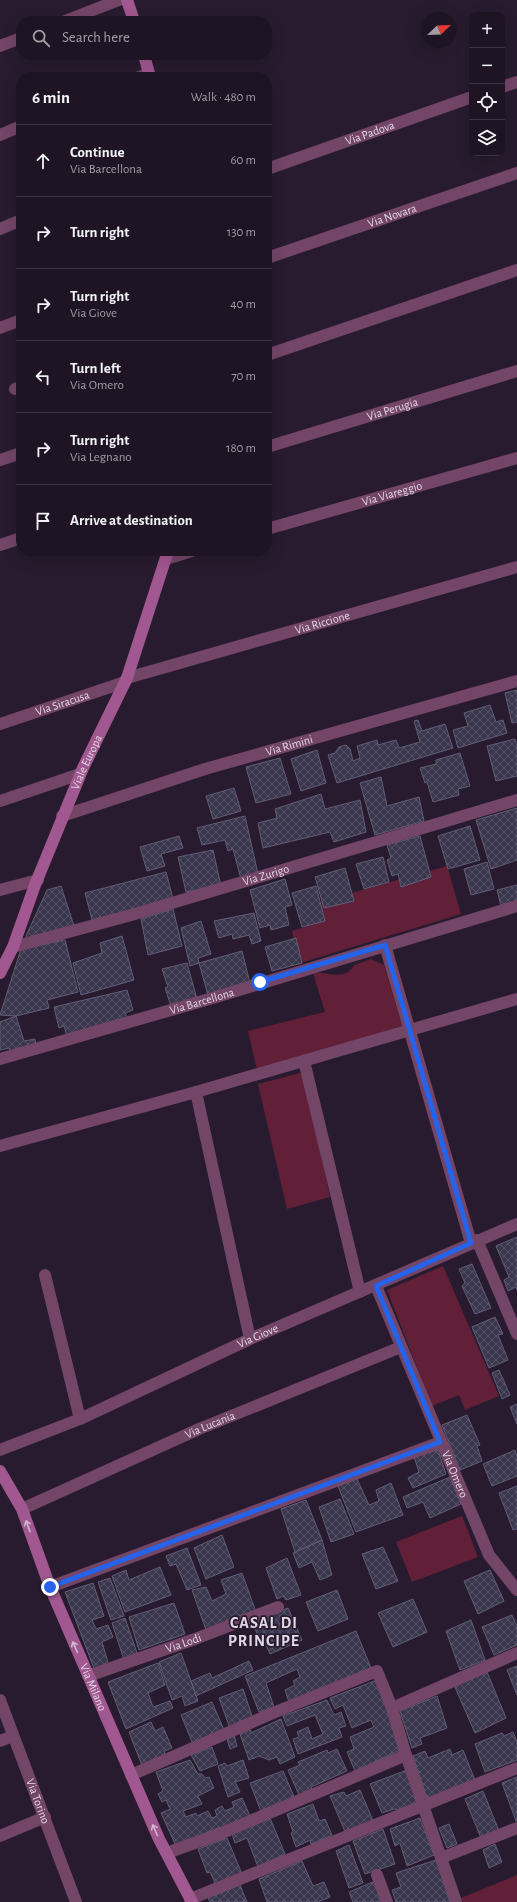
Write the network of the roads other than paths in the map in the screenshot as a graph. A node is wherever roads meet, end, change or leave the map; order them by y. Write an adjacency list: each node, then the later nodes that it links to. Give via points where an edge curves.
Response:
1 (118, 0): 3 (street)
2 (127, 0): 4 (street)
3 (78, 16)
4 (132, 16)
5 (16, 40): 6 (street)
6 (0, 46)
7 (144, 60): 8 (street)
8 (146, 72)
9 (517, 82): 10 (street)
10 (505, 86)
11 (469, 98): 14 (street, Via Padova)
12 (16, 128): 13 (street)
13 (0, 134)
14 (272, 166)
15 (517, 174): 18 (street, Via Novara)
16 (16, 222): 17 (street)
17 (0, 229)
18 (272, 256)
19 (517, 270): 22 (street)
20 (16, 322): 21 (street)
21 (0, 328)
22 (272, 353)
23 (517, 371): 24 (street, Via Perugia)
24 (272, 445)
25 (16, 455): 27 (street)
26 (517, 458): 28 (street, Via Viareggio)
27 (0, 460)
28 (272, 528)
29 (16, 540): 30 (street)
30 (0, 545)
31 (167, 556): 33 (street, Viale Europa)
32 (517, 567): 33 (street, Via Riccione)
33 (126, 680): 35 (street, Via Siracusa); 36 (street, Viale Europa)
34 (517, 681): 39 (street, Via Rimini, via 205,769)
35 (0, 724)
36 (80, 774): 38 (street); 39 (street, Viale Europa)
37 (517, 800): 44 (street, Via Zurigo, via 142,912)
38 (0, 801)
39 (62, 816): 40 (street, Viale Europa)
40 (38, 880): 41 (street); 44 (street, Viale Europa)
41 (0, 890)
42 (517, 906): 43 (street, Via Barcellona)
43 (385, 945): 47 (street); 48 (street, Via Barcellona)
44 (13, 947): 45 (street, Viale Europa)
45 (0, 973)
46 (516, 1002): 47 (street)
47 (409, 1031): 49 (street); 53 (street)
48 (0, 1059)
49 (304, 1062): 50 (street); 56 (street)
50 (196, 1092): 51 (street); 58 (street)
51 (0, 1146)
52 (517, 1224): 53 (street, Via Giove)
53 (474, 1241): 55 (street, Via Giove); 57 (street)
54 (45, 1275): 60 (street)
55 (376, 1286): 56 (street, Via Giove); 59 (street, Via Omero)
56 (360, 1292): 58 (street, Via Giove)
57 (517, 1334)
58 (250, 1339): 60 (street, Via Giove)
59 (401, 1347): 61 (street, Via Omero); 64 (street, Via Lucania, via 199,1429)
60 (80, 1420): 62 (street, Via Giove)
61 (440, 1442): 65 (street); 66 (street, Via Omero, via 489,1555)
62 (0, 1450)
63 (0, 1471): 64 (street, Via Milano)
64 (22, 1509): 65 (street, Via Milano, one-way to 64)
65 (50, 1587): 69 (street, Via Milano, one-way to 65)
66 (517, 1590)
67 (278, 1607): 69 (street, Via Lodi)
68 (517, 1653): 71 (street)
69 (88, 1676): 76 (street, Via Milano)
70 (0, 1700): 72 (street, Via Torino)
71 (392, 1708): 74 (street); 76 (street, via 377,1670)
72 (13, 1736): 73 (street); 78 (street, Via Torino)
73 (0, 1742)
74 (406, 1755): 77 (street); 81 (street, via 222,1833)
75 (517, 1768): 77 (street)
76 (130, 1775): 81 (street, Via Milano, one-way to 76)
77 (424, 1806): 82 (street); 84 (street)
78 (45, 1817): 80 (street); 85 (street, Via Torino)
79 (517, 1828): 82 (street)
80 (0, 1836)
81 (167, 1853): 84 (street, Via Milano)
82 (441, 1858): 87 (street)
83 (377, 1875): 86 (street)
84 (191, 1900)
85 (76, 1902)
86 (387, 1902)
87 (456, 1902)

